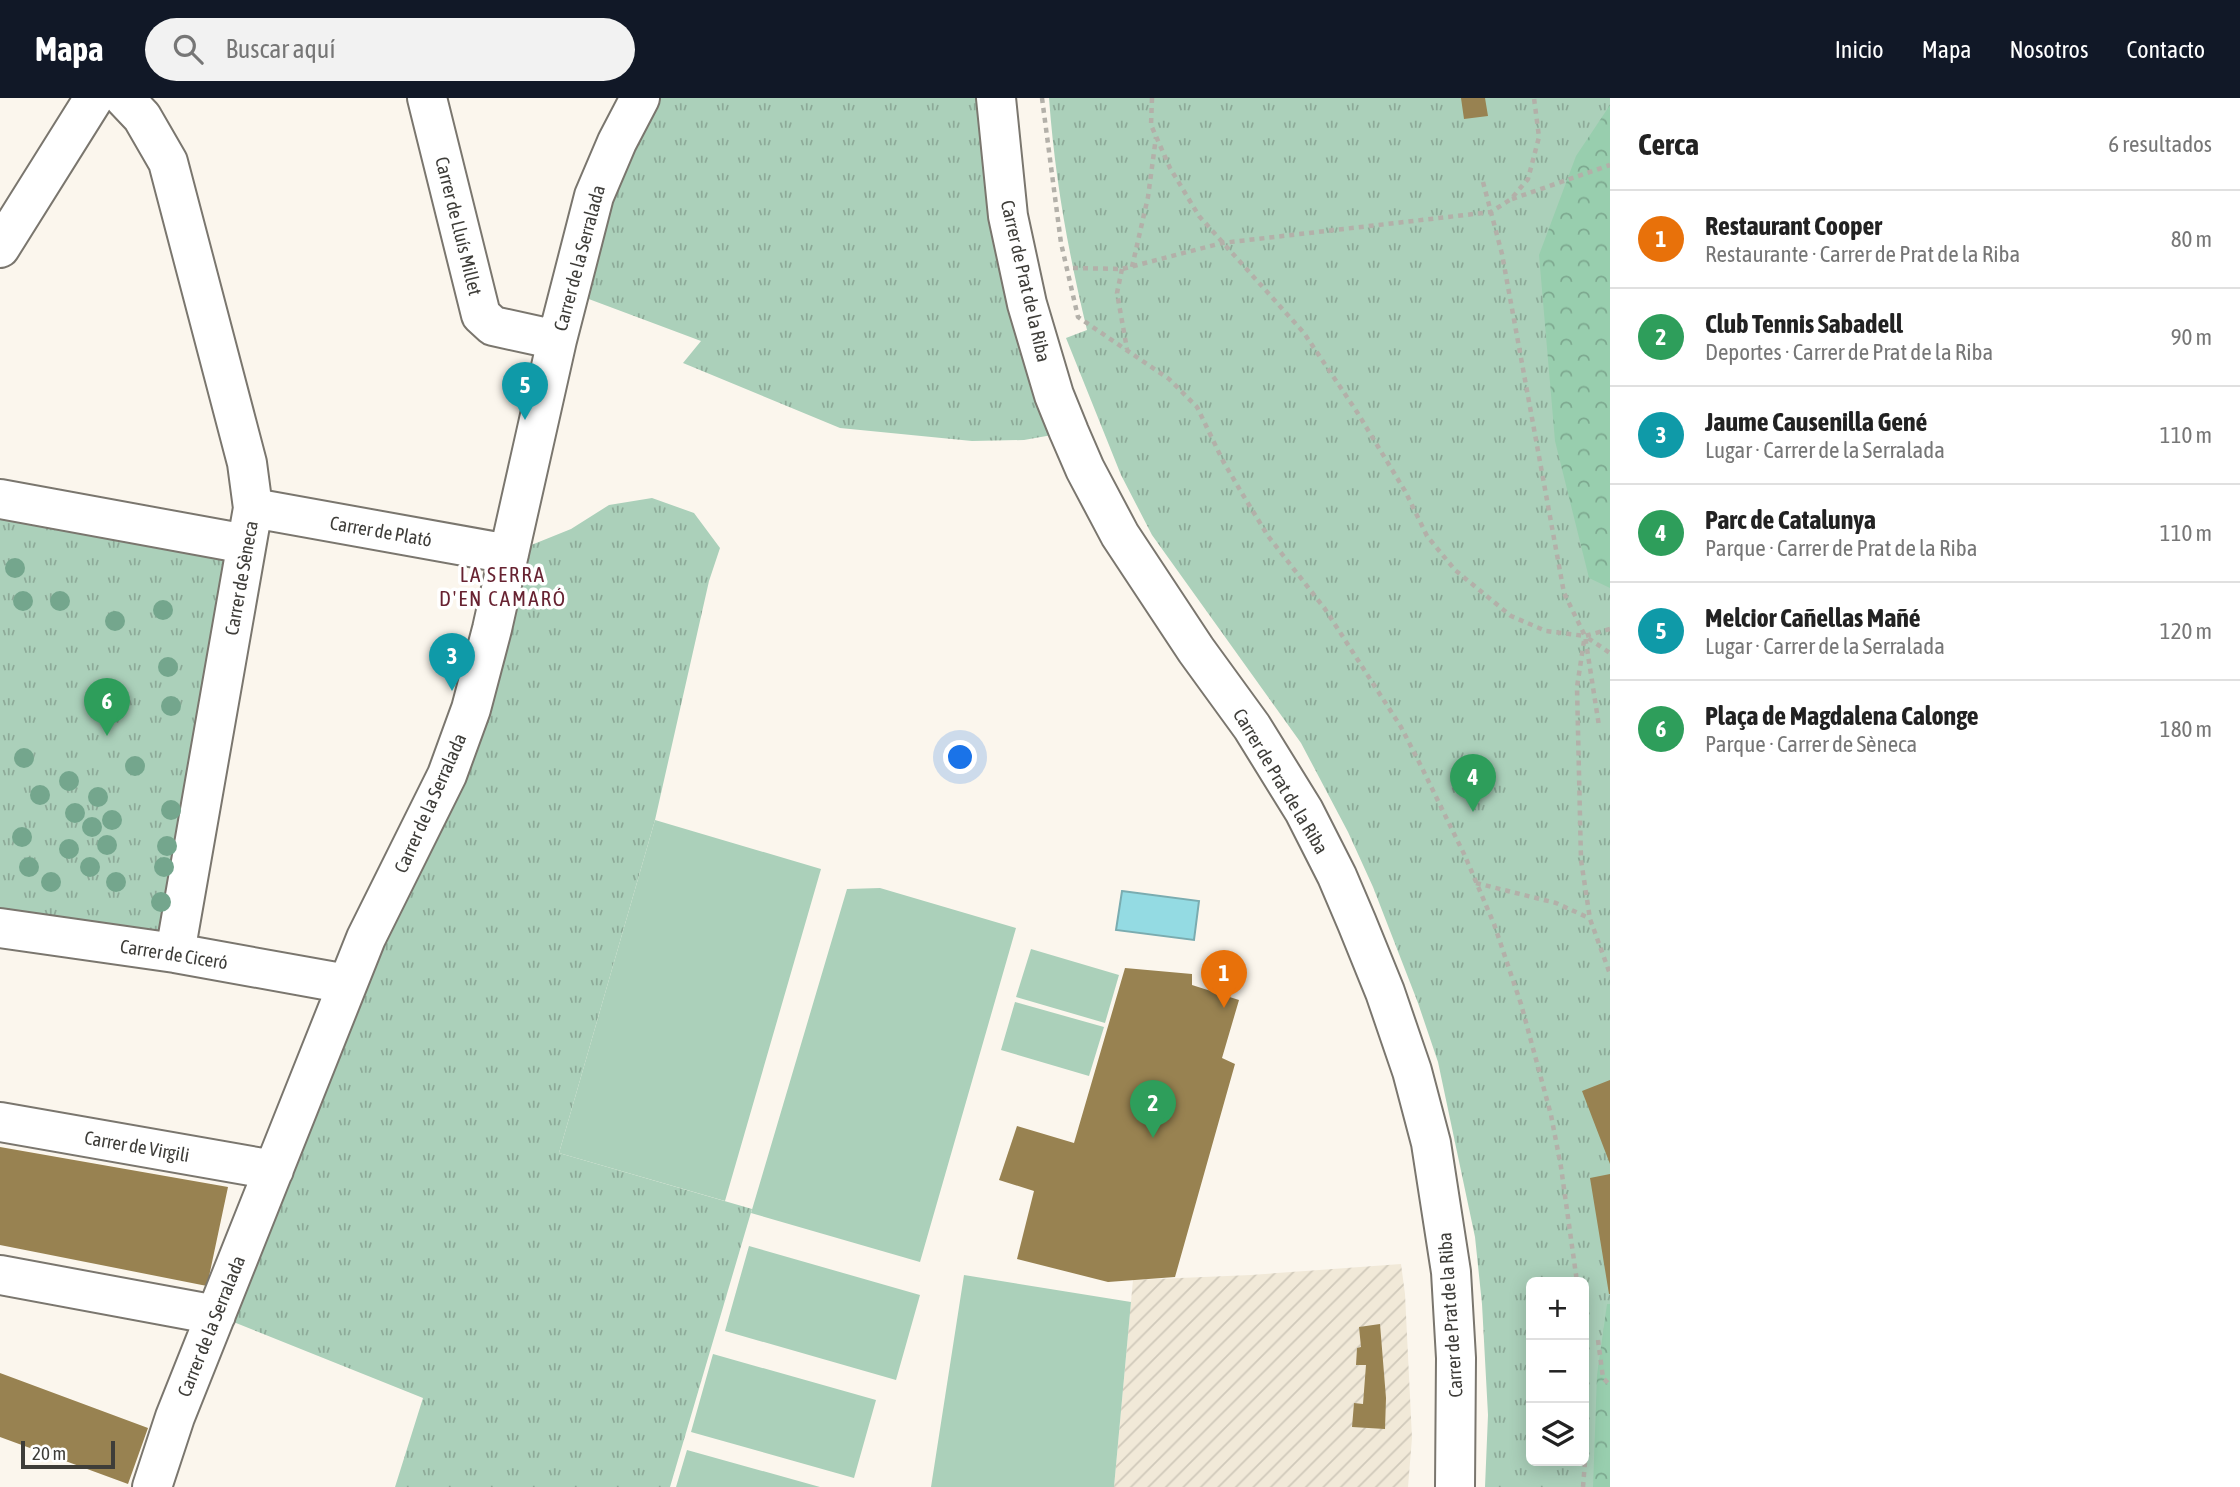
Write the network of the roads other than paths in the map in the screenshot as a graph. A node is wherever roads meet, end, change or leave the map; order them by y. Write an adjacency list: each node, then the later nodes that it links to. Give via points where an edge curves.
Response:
1 (94, 98): 6 (street)
2 (124, 98): 9 (street, Carrer de Sèneca, via 142,117 169,162 247,463)
3 (427, 98): 7 (street, Carrer de Lluís Millet, via 481,315 493,326)
4 (640, 98): 7 (street, Carrer de la Serralada, via 594,196)
5 (999, 102): 19 (street, Carrer de Prat de la Riba, via 1008,216 1027,304 1074,444 1120,535 1304,811 1337,876 1408,1060 1432,1143 1451,1272)
6 (0, 248)
7 (557, 340): 10 (street, Carrer de la Serralada)
8 (0, 499): 9 (street, Carrer de Plató)
9 (250, 526): 10 (street, Carrer de Plató); 12 (street, Carrer de Sèneca)
10 (509, 554): 13 (street, Carrer de la Serralada, via 471,709 447,775)
11 (0, 928): 12 (street, Carrer de Ciceró)
12 (175, 953): 13 (street, Carrer de Ciceró)
13 (347, 984): 15 (street, Carrer de la Serralada)
14 (0, 1122): 15 (street, Carrer de Virgili)
15 (274, 1170): 17 (street, Carrer de la Serralada)
16 (0, 1275): 17 (street)
17 (216, 1315): 18 (street, Carrer de la Serralada)
18 (152, 1487)
19 (1455, 1487)

